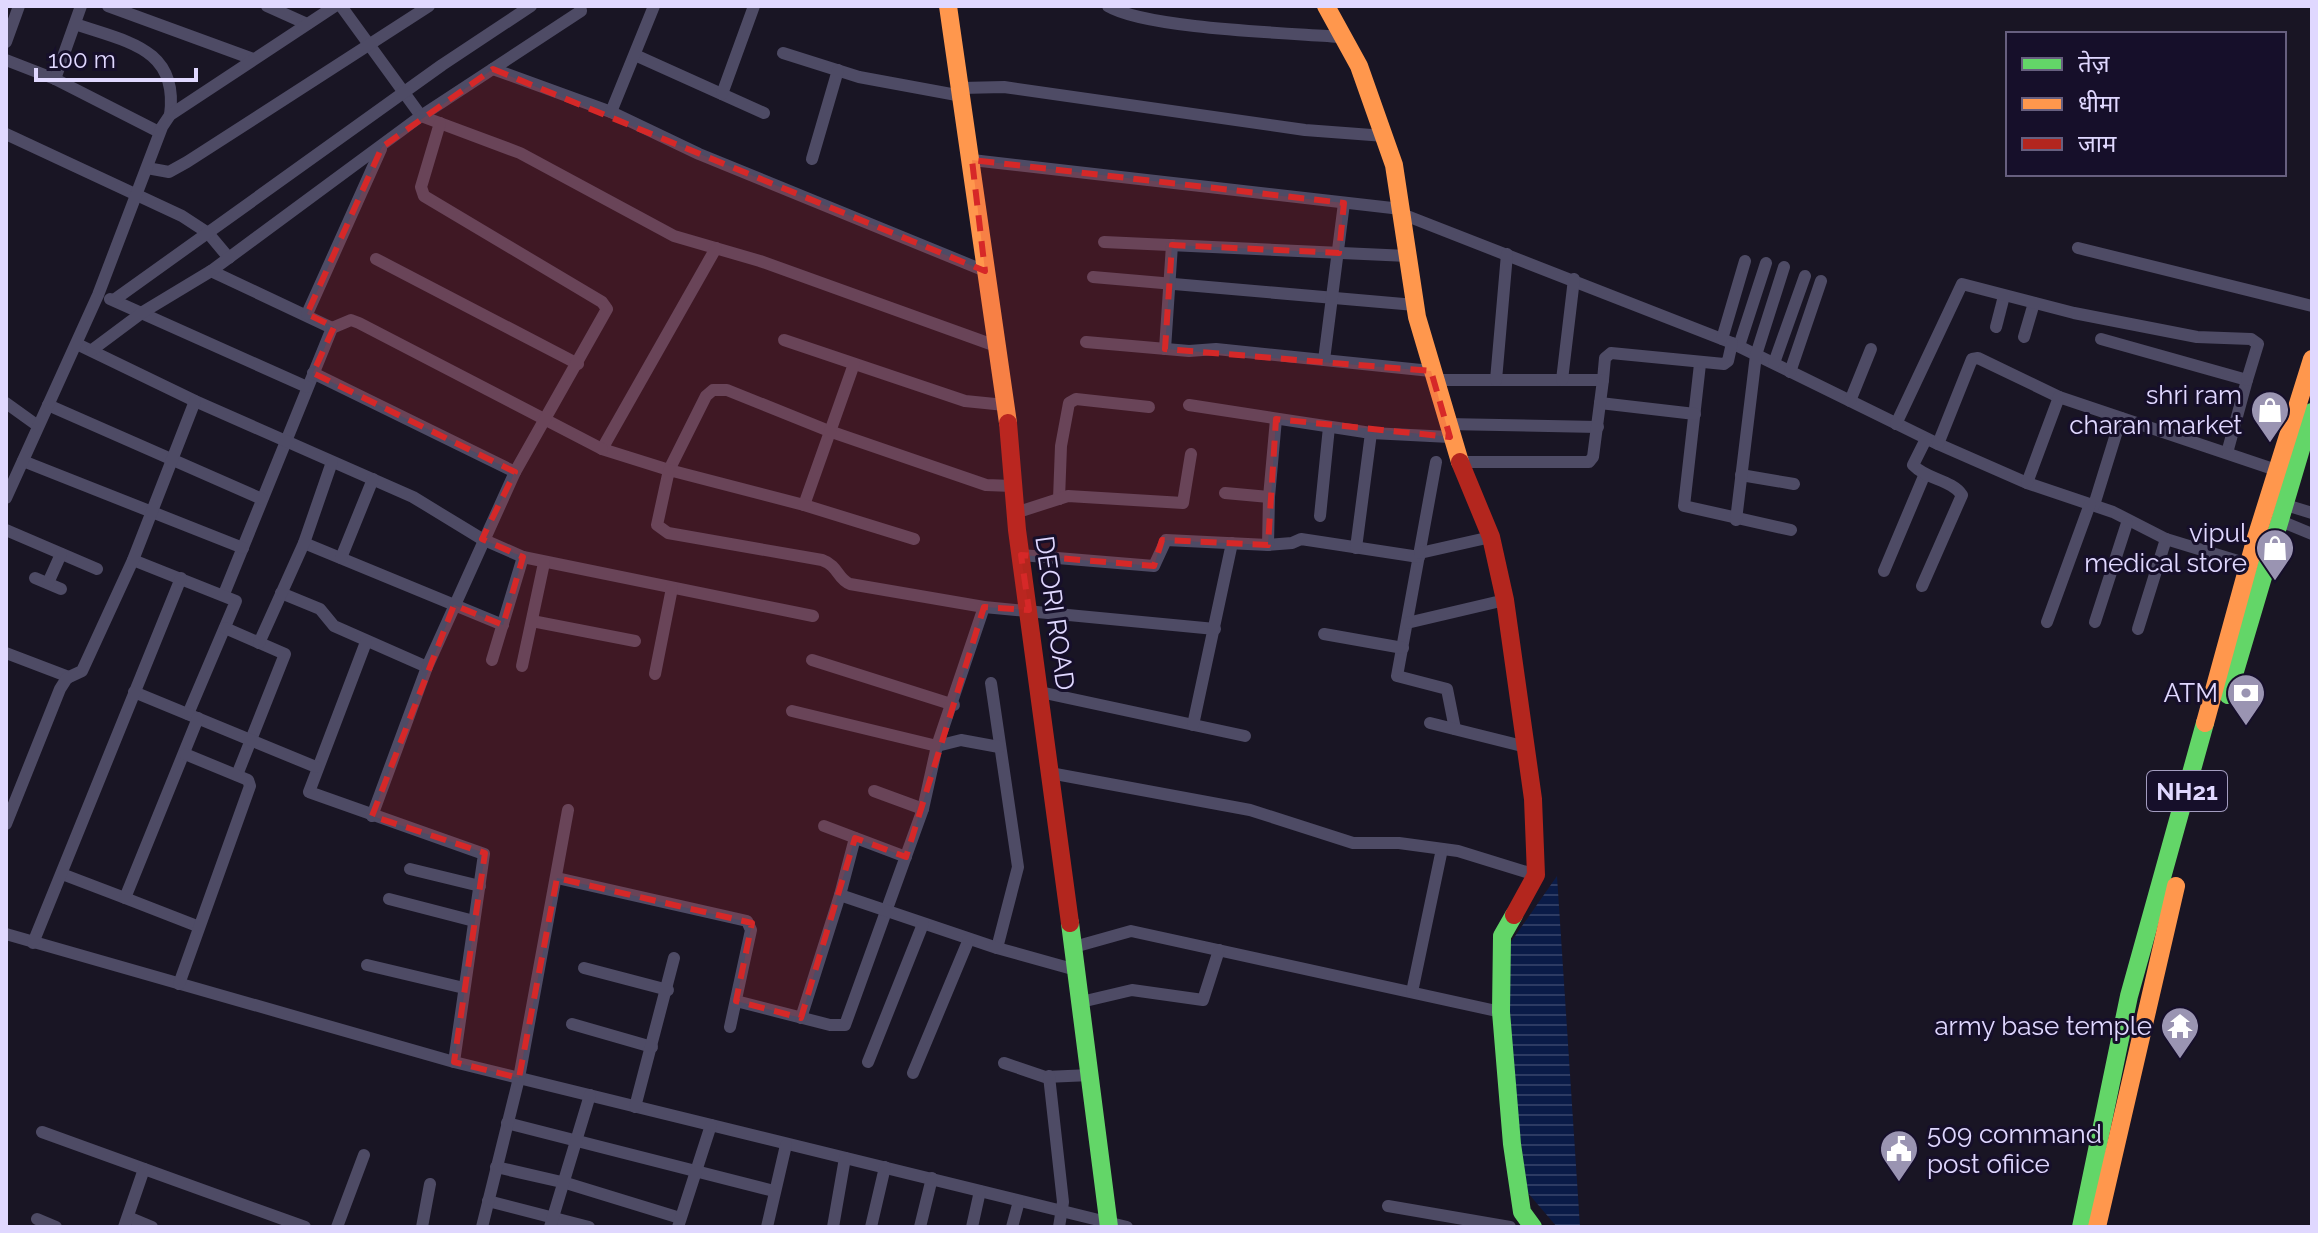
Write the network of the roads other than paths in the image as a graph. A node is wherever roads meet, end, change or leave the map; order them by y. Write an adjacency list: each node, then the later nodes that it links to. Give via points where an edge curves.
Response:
1 (19, 6): 20 (street)
2 (81, 6): 17 (street)
3 (108, 6): 24 (street)
4 (267, 6): 18 (street)
5 (335, 6): 18 (street)
6 (341, 6): 21 (street)
7 (429, 6): 21 (street)
8 (531, 6): 30 (street)
9 (580, 6): 26 (street, via 581,11)
10 (654, 6): 23 (street)
11 (754, 6): 31 (street)
12 (948, 6): 29 (main road, DEORI ROAD)
13 (1108, 6): 16 (street)
14 (1177, 6): 16 (street)
15 (1326, 6): 19 (main road)
16 (1176, 22): 19 (street)
17 (75, 24): 28 (street); 34 (street, via 135,46 165,68 171,81)
18 (307, 24): 24 (street)
19 (1341, 37): 39 (main road, via 1359,66)
20 (6, 42)
21 (370, 46): 30 (street); 43 (street, via 169,172)
22 (783, 53): 27 (street)
23 (635, 55): 31 (street); 32 (street)
24 (253, 59): 34 (street)
25 (6, 60): 28 (street)
26 (493, 69): 32 (street); 35 (street)
27 (838, 70): 29 (street); 41 (street)
28 (55, 79): 37 (street)
29 (962, 92): 39 (street, via 1004,87 1305,130); 42 (main road, DEORI ROAD)
30 (403, 93): 35 (street); 47 (street)
31 (722, 94): 33 (street)
32 (611, 112): 61 (street, via 699,154)
33 (764, 113)
34 (170, 115): 37 (street)
35 (421, 116): 36 (street); 40 (street)
36 (440, 123): 50 (street, via 560,172 674,236); 92 (street, via 421,187 424,196 606,306)
37 (159, 132): 43 (street)
38 (6, 134): 44 (street)
39 (1385, 136): 46 (main road)
40 (382, 147): 55 (street); 75 (street)
41 (812, 159)
42 (972, 160): 45 (street); 61 (main road, DEORI ROAD)
43 (147, 168): 44 (street)
44 (138, 195): 47 (street); 67 (street)
45 (1344, 203): 46 (street); 52 (street)
46 (1401, 211): 53 (street); 54 (main road)
47 (208, 233): 55 (street); 70 (street)
48 (1104, 242): 49 (street)
49 (1172, 245): 52 (street); 66 (street)
50 (716, 248): 84 (street); 126 (street)
51 (2078, 248): 73 (street)
52 (1339, 253): 54 (street); 69 (street)
53 (1507, 254): 64 (street); 98 (street)
54 (1408, 256): 72 (main road)
55 (229, 258): 60 (street)
56 (376, 259): 92 (street)
57 (1745, 261): 82 (street)
58 (1766, 263): 82 (street)
59 (1784, 267): 88 (street)
60 (211, 271): 74 (street); 75 (street)
61 (985, 271): 84 (main road, DEORI ROAD)
62 (1805, 276): 91 (street)
63 (1093, 277): 66 (street)
64 (1574, 279): 82 (street); 99 (street)
65 (1821, 281): 95 (street)
66 (1170, 284): 69 (street); 85 (street)
67 (98, 295): 70 (street); 83 (street)
68 (2004, 296): 71 (street); 76 (street); 117 (street, via 1967,283 1958,287)
69 (1334, 298): 72 (street); 90 (street)
70 (114, 300): 74 (street)
71 (2034, 303): 78 (street); 101 (street, via 2197,337 2251,339 2258,344)
72 (1415, 305): 97 (main road)
73 (2312, 306)
74 (143, 312): 87 (street); 102 (street)
75 (307, 314): 77 (street)
76 (1996, 327)
77 (332, 328): 96 (street); 114 (street, via 351,320 359,323)
78 (2024, 337)
79 (2101, 339): 101 (street)
80 (784, 340): 93 (street)
81 (1086, 342): 85 (street)
82 (1731, 343): 88 (street); 94 (street, via 1727,363)
83 (77, 344): 87 (street); 108 (street)
84 (996, 346): 109 (main road, DEORI ROAD)
85 (1165, 349): 90 (street)
86 (1871, 349): 105 (street)
87 (92, 350): 104 (street)
88 (1756, 355): 91 (street); 138 (street)
89 (2312, 359): 134 (main road, NH21)
90 (1324, 360): 97 (street)
91 (1774, 363): 95 (street)
92 (578, 364): 114 (street)
93 (854, 364): 109 (street, via 965,401); 122 (street)
94 (1700, 364): 100 (street, via 1611,353 1605,358); 112 (street)
95 (1790, 372): 105 (street)
96 (313, 373): 102 (street); 136 (street)
97 (1432, 376): 98 (street); 121 (main road)
98 (1496, 380): 99 (street)
99 (1562, 380): 100 (street)
100 (1603, 380): 107 (street)
101 (2247, 380): 127 (street)
102 (307, 387): 124 (street)
103 (2059, 397): 115 (street); 125 (street, via 1972,359); 141 (street)
104 (195, 401): 124 (street); 129 (street)
105 (1850, 401): 117 (street)
106 (6, 403): 118 (street)
107 (1600, 403): 112 (street); 120 (street)
108 (48, 405): 118 (street); 129 (street)
109 (1005, 405): 143 (main road, DEORI ROAD)
110 (1189, 405): 116 (street)
111 (1149, 407): 148 (street, via 1076,399 1069,403)
112 (1695, 414): 156 (street, via 1682,502 1686,509)
113 (2312, 415): 134 (main road, NH21)
114 (544, 418): 126 (street); 136 (street)
115 (2121, 418): 127 (street); 150 (street)
116 (1276, 419): 119 (street); 145 (street)
117 (1896, 424): 125 (street)
118 (38, 426): 130 (street)
119 (1329, 427): 123 (street); 155 (street)
120 (1598, 427): 121 (street); 133 (street, via 1593,457 1585,464)
121 (1448, 430): 123 (street); 133 (main road)
122 (829, 431): 135 (street, via 727,390 713,390); 143 (street, via 986,485); 149 (street)
123 (1371, 433): 169 (street)
124 (286, 439): 131 (street); 147 (street)
125 (1932, 442): 139 (street, via 1912,462); 141 (street)
126 (602, 449): 135 (street)
127 (2227, 453): 134 (street)
128 (1191, 454): 148 (street, via 1183,503)
129 (172, 458): 147 (street); 152 (street)
130 (23, 461): 137 (street); 152 (street)
131 (332, 462): 140 (street); 165 (street)
132 (1436, 462): 172 (street)
133 (1460, 462): 161 (main road)
134 (2294, 468): 151 (main road, NH21)
135 (669, 470): 149 (street); 190 (street, via 657,525 668,533 822,560 850,584)
136 (515, 472): 162 (street)
137 (11, 474): 146 (street)
138 (1741, 475): 142 (street); 156 (street)
139 (1924, 476): 179 (street); 183 (street, via 1962,495)
140 (373, 479): 162 (street); 174 (street)
141 (2027, 483): 150 (street)
142 (1794, 484)
143 (1013, 486): 153 (main road, DEORI ROAD)
144 (1225, 493): 145 (street)
145 (1269, 497): 167 (street)
146 (6, 498)
147 (262, 499): 168 (street)
148 (1059, 499): 153 (street)
149 (804, 505): 163 (street)
150 (2092, 505): 157 (street); 194 (street)
151 (2273, 509): 154 (street); 160 (street); 177 (main road, NH21)
152 (152, 513): 168 (street); 175 (street)
153 (1015, 513): 171 (main road, DEORI ROAD)
154 (2312, 513)
155 (1320, 516)
156 (1736, 520): 159 (street)
157 (2127, 523): 164 (street); 195 (street)
158 (6, 530): 170 (street)
159 (1791, 530)
160 (2312, 534)
161 (1491, 537): 172 (street); 188 (main road)
162 (482, 539): 173 (street); 189 (street)
163 (914, 539)
164 (2166, 539): 177 (street); 200 (street)
165 (304, 543): 174 (street); 186 (street)
166 (1232, 543): 167 (street); 171 (street, via 1166,540 1154,566); 199 (street)
167 (1268, 545): 169 (street, via 1301,539)
168 (243, 548): 187 (street)
169 (1356, 548): 172 (street)
170 (61, 554): 178 (street); 182 (street)
171 (1021, 555): 191 (main road, DEORI ROAD)
172 (1419, 555): 196 (street)
173 (523, 557): 176 (street); 197 (street)
174 (341, 558): 189 (street)
175 (133, 560): 181 (street); 212 (street, via 82,671)
176 (544, 563): 184 (street); 193 (street)
177 (2256, 566): 324 (main road, NH21, via 2129,996); 325 (main road, NH21, via 2150,986)
178 (97, 569)
179 (1884, 571)
180 (35, 578): 182 (street)
181 (181, 578): 187 (street); 214 (street)
182 (48, 583): 185 (street)
183 (1922, 586)
184 (672, 588): 192 (street); 211 (street)
185 (61, 589)
186 (281, 593): 203 (street, via 320,609 334,626); 204 (street)
187 (224, 594): 198 (street, via 236,601)
188 (1505, 600): 196 (street); 226 (main road)
189 (454, 605): 197 (street); 210 (street)
190 (984, 607): 191 (street); 216 (street)
191 (1029, 610): 199 (street); 215 (main road, DEORI ROAD)
192 (813, 616)
193 (532, 621): 202 (street); 209 (street)
194 (2047, 622)
195 (2095, 622)
196 (1407, 623): 205 (street)
197 (503, 625): 207 (street)
198 (225, 628): 204 (street); 218 (street)
199 (1215, 629): 220 (street)
200 (2138, 629)
201 (1324, 634): 205 (street)
202 (635, 641)
203 (366, 642): 210 (street); 228 (street)
204 (259, 643): 223 (street, via 285,654)
205 (1403, 648): 221 (street, via 1398,678 1447,689)
206 (6, 653): 212 (street)
207 (492, 660)
208 (812, 660): 216 (street)
209 (522, 666)
210 (427, 667): 234 (street)
211 (655, 674)
212 (69, 677): 235 (street)
213 (991, 683): 225 (street)
214 (134, 692): 218 (street); 241 (street)
215 (1040, 692): 220 (street); 229 (main road, DEORI ROAD)
216 (954, 705): 224 (street)
217 (792, 711): 224 (street)
218 (193, 716): 223 (street); 227 (street)
219 (1430, 723): 221 (street)
220 (1193, 725): 222 (street)
221 (1455, 729): 226 (street)
222 (1245, 736)
223 (251, 739): 228 (street); 230 (street)
224 (937, 746): 225 (street, via 961,740); 232 (street)
225 (999, 747): 256 (street, via 1018,867)
226 (1526, 747): 242 (main road)
227 (185, 754): 230 (street); 246 (street)
228 (316, 767): 234 (street, via 309,787 312,795)
229 (1050, 773): 238 (street, via 1250,810 1353,843); 255 (main road, DEORI ROAD)
230 (237, 775): 251 (street, via 250,786)
231 (874, 791): 232 (street)
232 (923, 809): 239 (street)
233 (568, 810): 243 (street)
234 (372, 816): 244 (street, via 482,852)
235 (6, 824)
236 (824, 826): 237 (street)
237 (855, 838): 239 (street); 245 (street)
238 (1442, 849): 242 (street); 265 (street)
239 (906, 857): 248 (street)
240 (410, 869): 244 (street)
241 (62, 874): 246 (street); 254 (street)
242 (1536, 875): 268 (main road, via 1502,936)
243 (557, 878): 266 (street, via 747,921 751,930); 279 (street)
244 (480, 886): 249 (street)
245 (840, 895): 248 (street); 269 (street)
246 (125, 898): 251 (street)
247 (389, 899): 249 (street)
248 (887, 913): 250 (street); 269 (street, via 845,1025)
249 (474, 921): 263 (street)
250 (923, 924): 253 (street); 274 (street)
251 (197, 926): 262 (street)
252 (6, 934): 254 (street)
253 (969, 939): 256 (street); 276 (street)
254 (33, 943): 262 (street)
255 (1074, 947): 257 (street, via 1131,931); 261 (main road, DEORI ROAD)
256 (997, 948): 261 (street)
257 (1219, 950): 265 (street); 267 (street, via 1203,1000 1132,990)
258 (674, 958): 264 (street)
259 (367, 965): 263 (street)
260 (584, 968): 264 (street)
261 (1076, 970): 267 (main road, DEORI ROAD)
262 (179, 984): 273 (street)
263 (464, 988): 273 (street)
264 (668, 990): 272 (street)
265 (1412, 992): 268 (street)
266 (736, 1001): 269 (street); 271 (street)
267 (1081, 1002): 277 (main road, DEORI ROAD)
268 (1501, 1012): 323 (main road, via 1522,1212)
269 (801, 1018)
270 (572, 1024): 272 (street)
271 (730, 1027)
272 (652, 1047): 281 (street)
273 (454, 1062): 279 (street)
274 (868, 1062)
275 (1004, 1063): 278 (street)
276 (913, 1073)
277 (1091, 1075): 278 (street); 306 (main road, DEORI ROAD)
278 (1049, 1076): 301 (street)
279 (519, 1078): 280 (street); 282 (street)
280 (590, 1095): 281 (street); 285 (street)
281 (635, 1107): 283 (street)
282 (507, 1123): 285 (street); 289 (street)
283 (711, 1125): 286 (street); 292 (street)
284 (42, 1132): 291 (street)
285 (577, 1141): 292 (street); 294 (street)
286 (786, 1145): 288 (street); 296 (street)
287 (364, 1155): 310 (street)
288 (845, 1158): 290 (street); 315 (street)
289 (496, 1167): 294 (street); 298 (street)
290 (885, 1167): 293 (street); 316 (street)
291 (144, 1169): 303 (street); 309 (street)
292 (698, 1172): 296 (street); 305 (street)
293 (932, 1178): 297 (street); 317 (street)
294 (566, 1183): 304 (street); 305 (street)
295 (430, 1184): 311 (street)
296 (774, 1191): 314 (street)
297 (980, 1191): 299 (street); 318 (street)
298 (488, 1201): 304 (street); 312 (street)
299 (1019, 1201): 301 (street); 319 (street)
300 (1388, 1206): 322 (street)
301 (1063, 1212): 306 (street); 320 (street)
302 (37, 1219): 307 (street)
303 (126, 1222): 308 (street)
304 (551, 1222): 313 (street)
305 (679, 1223)
306 (1109, 1225): 321 (street)
307 (56, 1227)
308 (152, 1227)
309 (305, 1227)
310 (337, 1227)
311 (422, 1227)
312 (482, 1227)
313 (589, 1227)
314 (767, 1227)
315 (833, 1227)
316 (871, 1227)
317 (920, 1227)
318 (972, 1227)
319 (1012, 1227)
320 (1059, 1227)
321 (1127, 1227)
322 (1510, 1227)
323 (1533, 1227)
324 (2081, 1227)
325 (2097, 1227)

